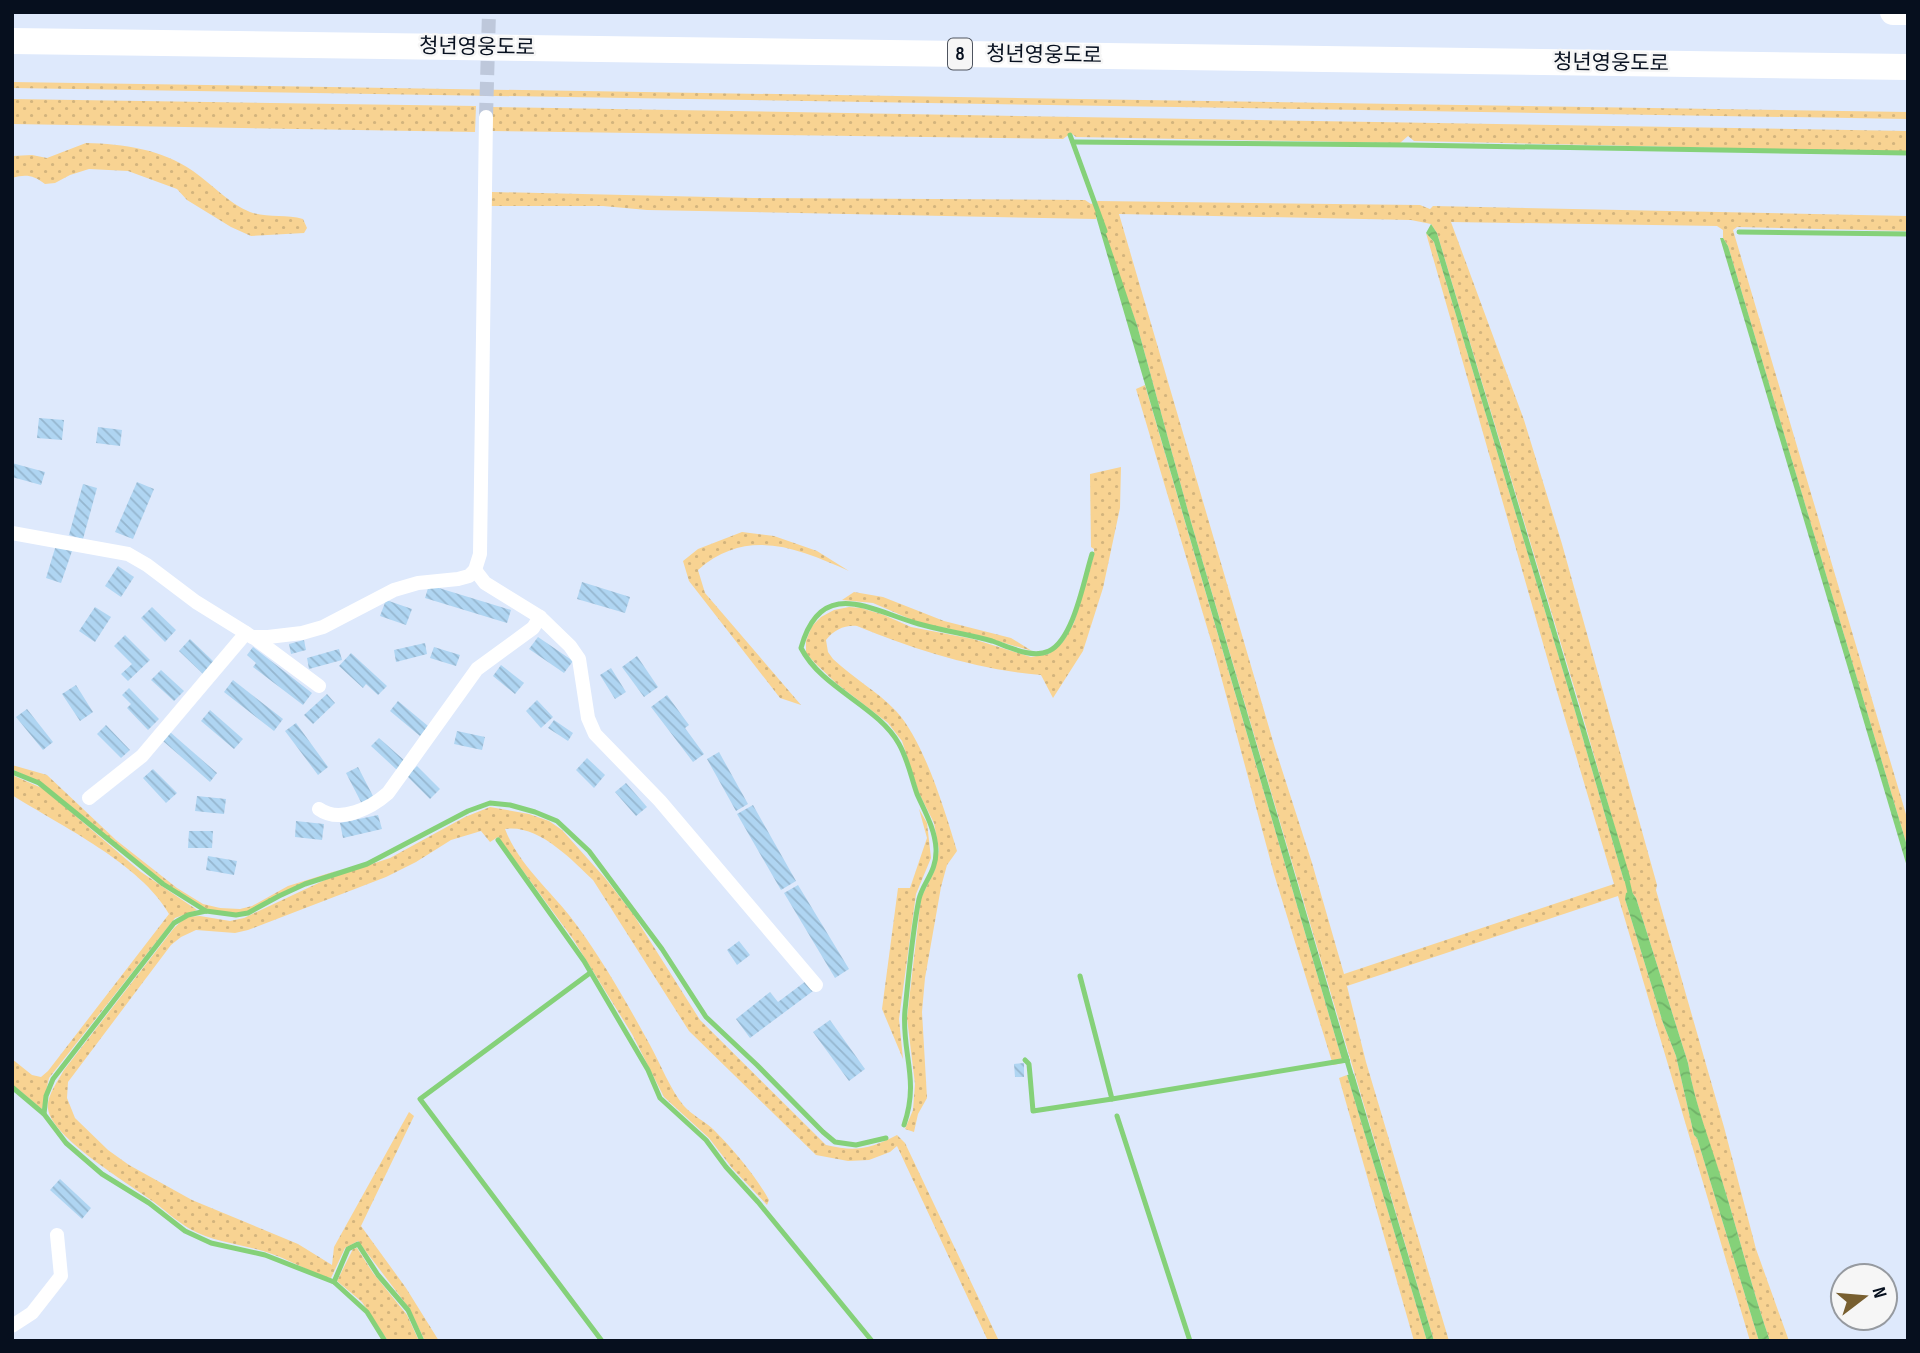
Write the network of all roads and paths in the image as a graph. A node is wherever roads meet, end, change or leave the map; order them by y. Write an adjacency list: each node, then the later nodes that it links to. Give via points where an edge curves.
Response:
1 (1893, 12): 2 (highway)
2 (1908, 12)
3 (12, 41): 4 (highway, 청년영웅도로 / 8)
4 (1908, 66)
5 (486, 117): 7 (street, via 480,554)
6 (12, 533): 9 (street, via 128,554)
7 (475, 570): 8 (street, via 485,583); 9 (street, via 458,579 394,590 302,633)
8 (540, 617): 12 (street, via 533,628 477,669 379,801 342,815 328,815); 13 (street, via 579,659 588,718 595,734 660,801)
9 (249, 635): 10 (street); 11 (street, via 142,756)
10 (319, 686)
11 (89, 799)
12 (319, 809)
13 (816, 985)
14 (57, 1235): 15 (street, via 61,1276 32,1313)
15 (12, 1326)

